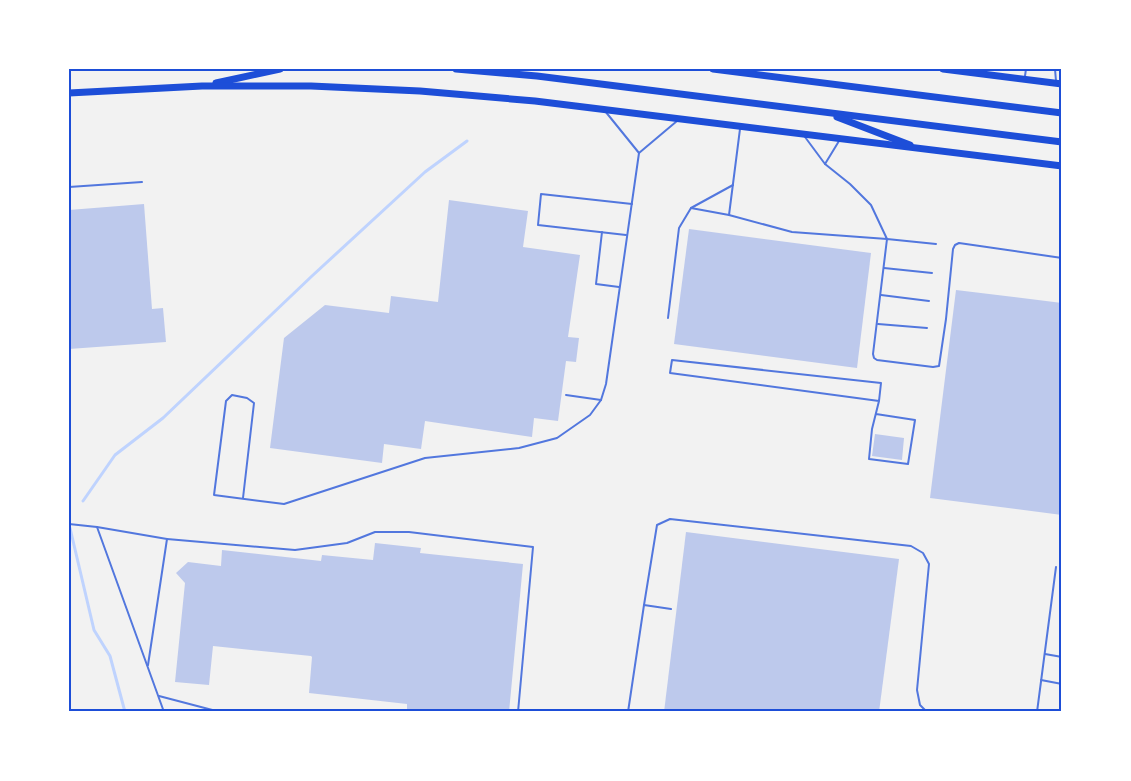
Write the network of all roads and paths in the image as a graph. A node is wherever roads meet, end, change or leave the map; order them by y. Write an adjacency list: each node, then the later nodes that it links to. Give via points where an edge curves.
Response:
1 (280, 69): 10 (highway)
2 (456, 69): 13 (highway)
3 (713, 69): 14 (highway)
4 (943, 69): 7 (highway)
5 (1026, 69): 8 (lane)
6 (1055, 69): 9 (lane)
7 (971, 71): 8 (highway)
8 (1024, 79): 9 (highway)
9 (1059, 83)
10 (202, 86): 11 (highway); 12 (highway, via 420,91)
11 (69, 93)
12 (603, 109): 15 (highway); 21 (lane)
13 (826, 112): 19 (highway); 20 (highway)
14 (1062, 112)
15 (679, 119): 16 (highway); 21 (lane)
16 (740, 126): 17 (highway); 25 (lane)
17 (803, 134): 18 (highway); 22 (lane)
18 (840, 139): 20 (highway); 22 (lane)
19 (1062, 142)
20 (920, 149): 23 (highway)
21 (639, 153): 27 (lane)
22 (825, 164): 32 (lane, via 871,206)
23 (1062, 166)
24 (142, 182): 26 (lane)
25 (733, 185): 28 (lane); 29 (lane)
26 (69, 187)
27 (632, 204): 30 (lane, via 541,194 538,225); 31 (lane)
28 (691, 208): 29 (lane); 40 (lane, via 679,228)
29 (729, 215): 32 (lane, via 792,232)
30 (602, 232): 31 (lane); 37 (lane, via 596,284)
31 (627, 235): 37 (lane)
32 (887, 240): 33 (lane); 35 (lane)
33 (936, 244)
34 (1062, 258): 41 (lane, via 955,245 939,366 874,358)
35 (884, 268): 36 (lane); 38 (lane)
36 (932, 273)
37 (620, 287): 44 (lane)
38 (881, 294): 39 (lane); 41 (lane)
39 (929, 301)
40 (668, 318)
41 (878, 324): 42 (lane)
42 (927, 328)
43 (566, 395): 44 (lane)
44 (601, 400): 47 (lane, via 590,415 557,438 519,448 425,458 284,504)
45 (879, 400): 45 (lane, via 881,382 672,360 670,373); 46 (lane)
46 (876, 414): 46 (lane, via 915,420 908,465 869,459)
47 (243, 498): 47 (lane, via 214,495 226,401 232,395 254,403)
48 (69, 524): 49 (lane)
49 (97, 527): 50 (lane); 56 (lane)
50 (167, 539): 56 (lane); 62 (lane, via 295,550 347,543 375,532 409,532 533,547)
51 (1056, 567): 54 (lane)
52 (644, 605): 53 (lane); 63 (lane); 64 (lane, via 657,525 670,519 911,546 923,553 929,564 917,690 920,705)
53 (671, 609)
54 (1045, 654): 55 (lane); 57 (lane)
55 (1062, 657)
56 (147, 666): 59 (lane)
57 (1041, 680): 58 (lane); 65 (lane)
58 (1062, 684)
59 (158, 696): 60 (lane); 61 (lane)
60 (164, 712)
61 (220, 712)
62 (518, 712)
63 (628, 712)
64 (927, 712)
65 (1037, 712)

